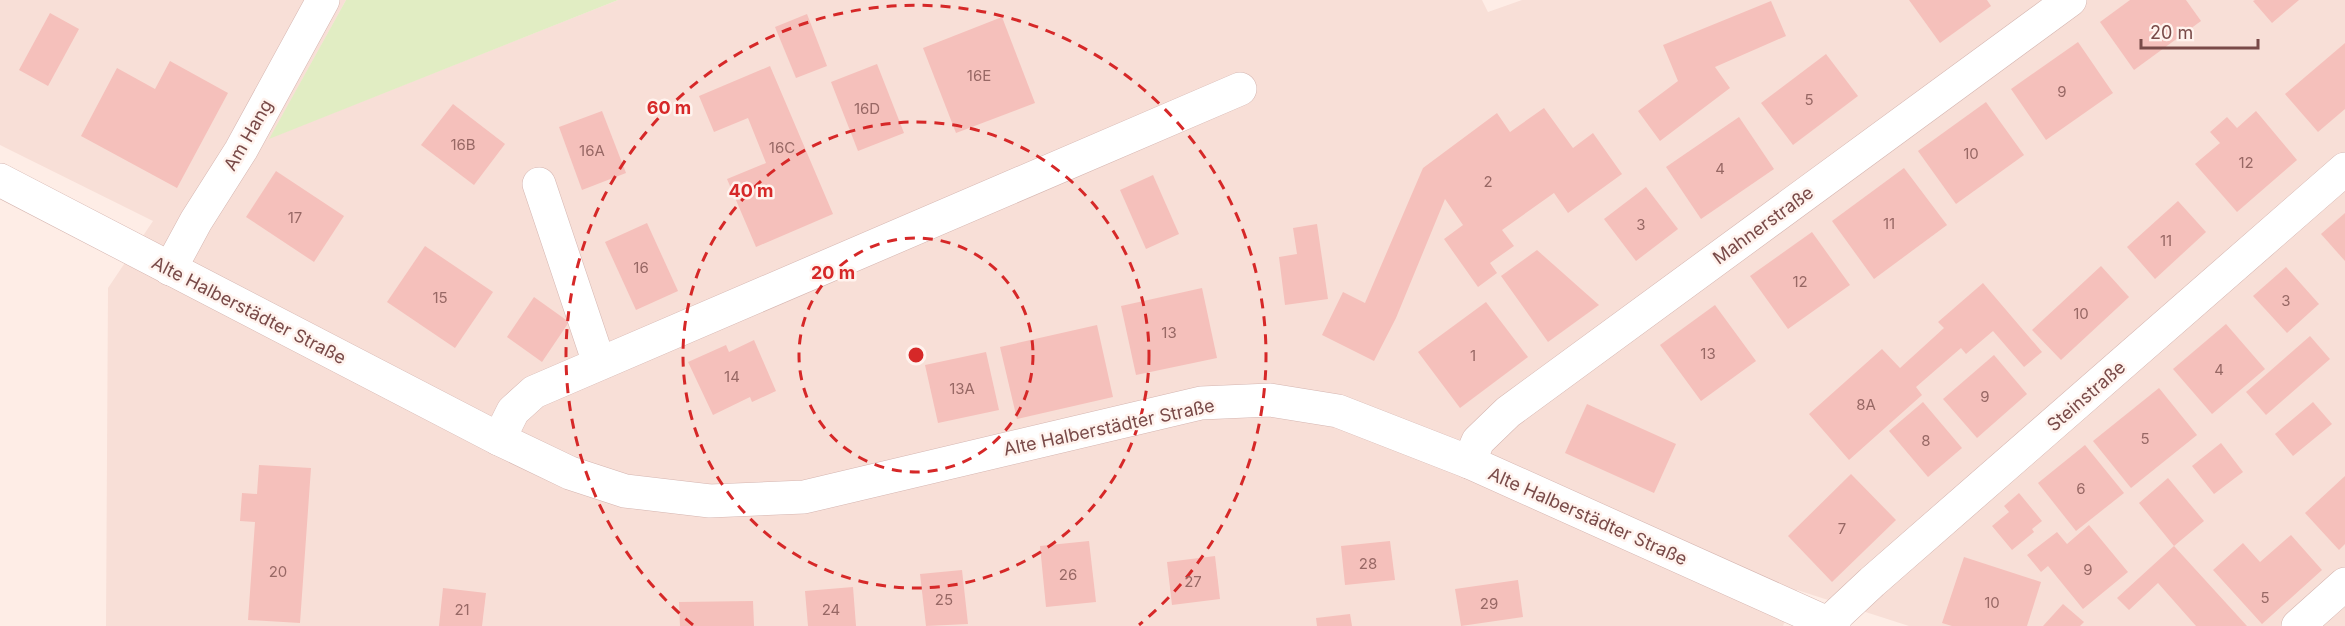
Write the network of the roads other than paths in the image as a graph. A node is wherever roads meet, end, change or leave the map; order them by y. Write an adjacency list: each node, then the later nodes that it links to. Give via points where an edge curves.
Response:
1 (323, 0): 7 (street, Am Hang)
2 (2070, 0): 10 (street, Mahnerstraße, via 1508,412 1478,441)
3 (1240, 89): 8 (street)
4 (2345, 169): 12 (street, Steinstraße)
5 (0, 180): 7 (street, Alte Halberstädter Straße)
6 (539, 184): 8 (street)
7 (170, 269): 9 (street, Alte Halberstädter Straße)
8 (599, 363): 9 (street, via 534,392 513,411)
9 (499, 439): 10 (street, Alte Halberstädter Straße, via 570,473 625,492 710,501 804,497 1201,403 1270,400 1338,411)
10 (1469, 462): 12 (street, Alte Halberstädter Straße)
11 (2345, 584): 13 (street)
12 (1829, 625)
13 (2298, 626)

